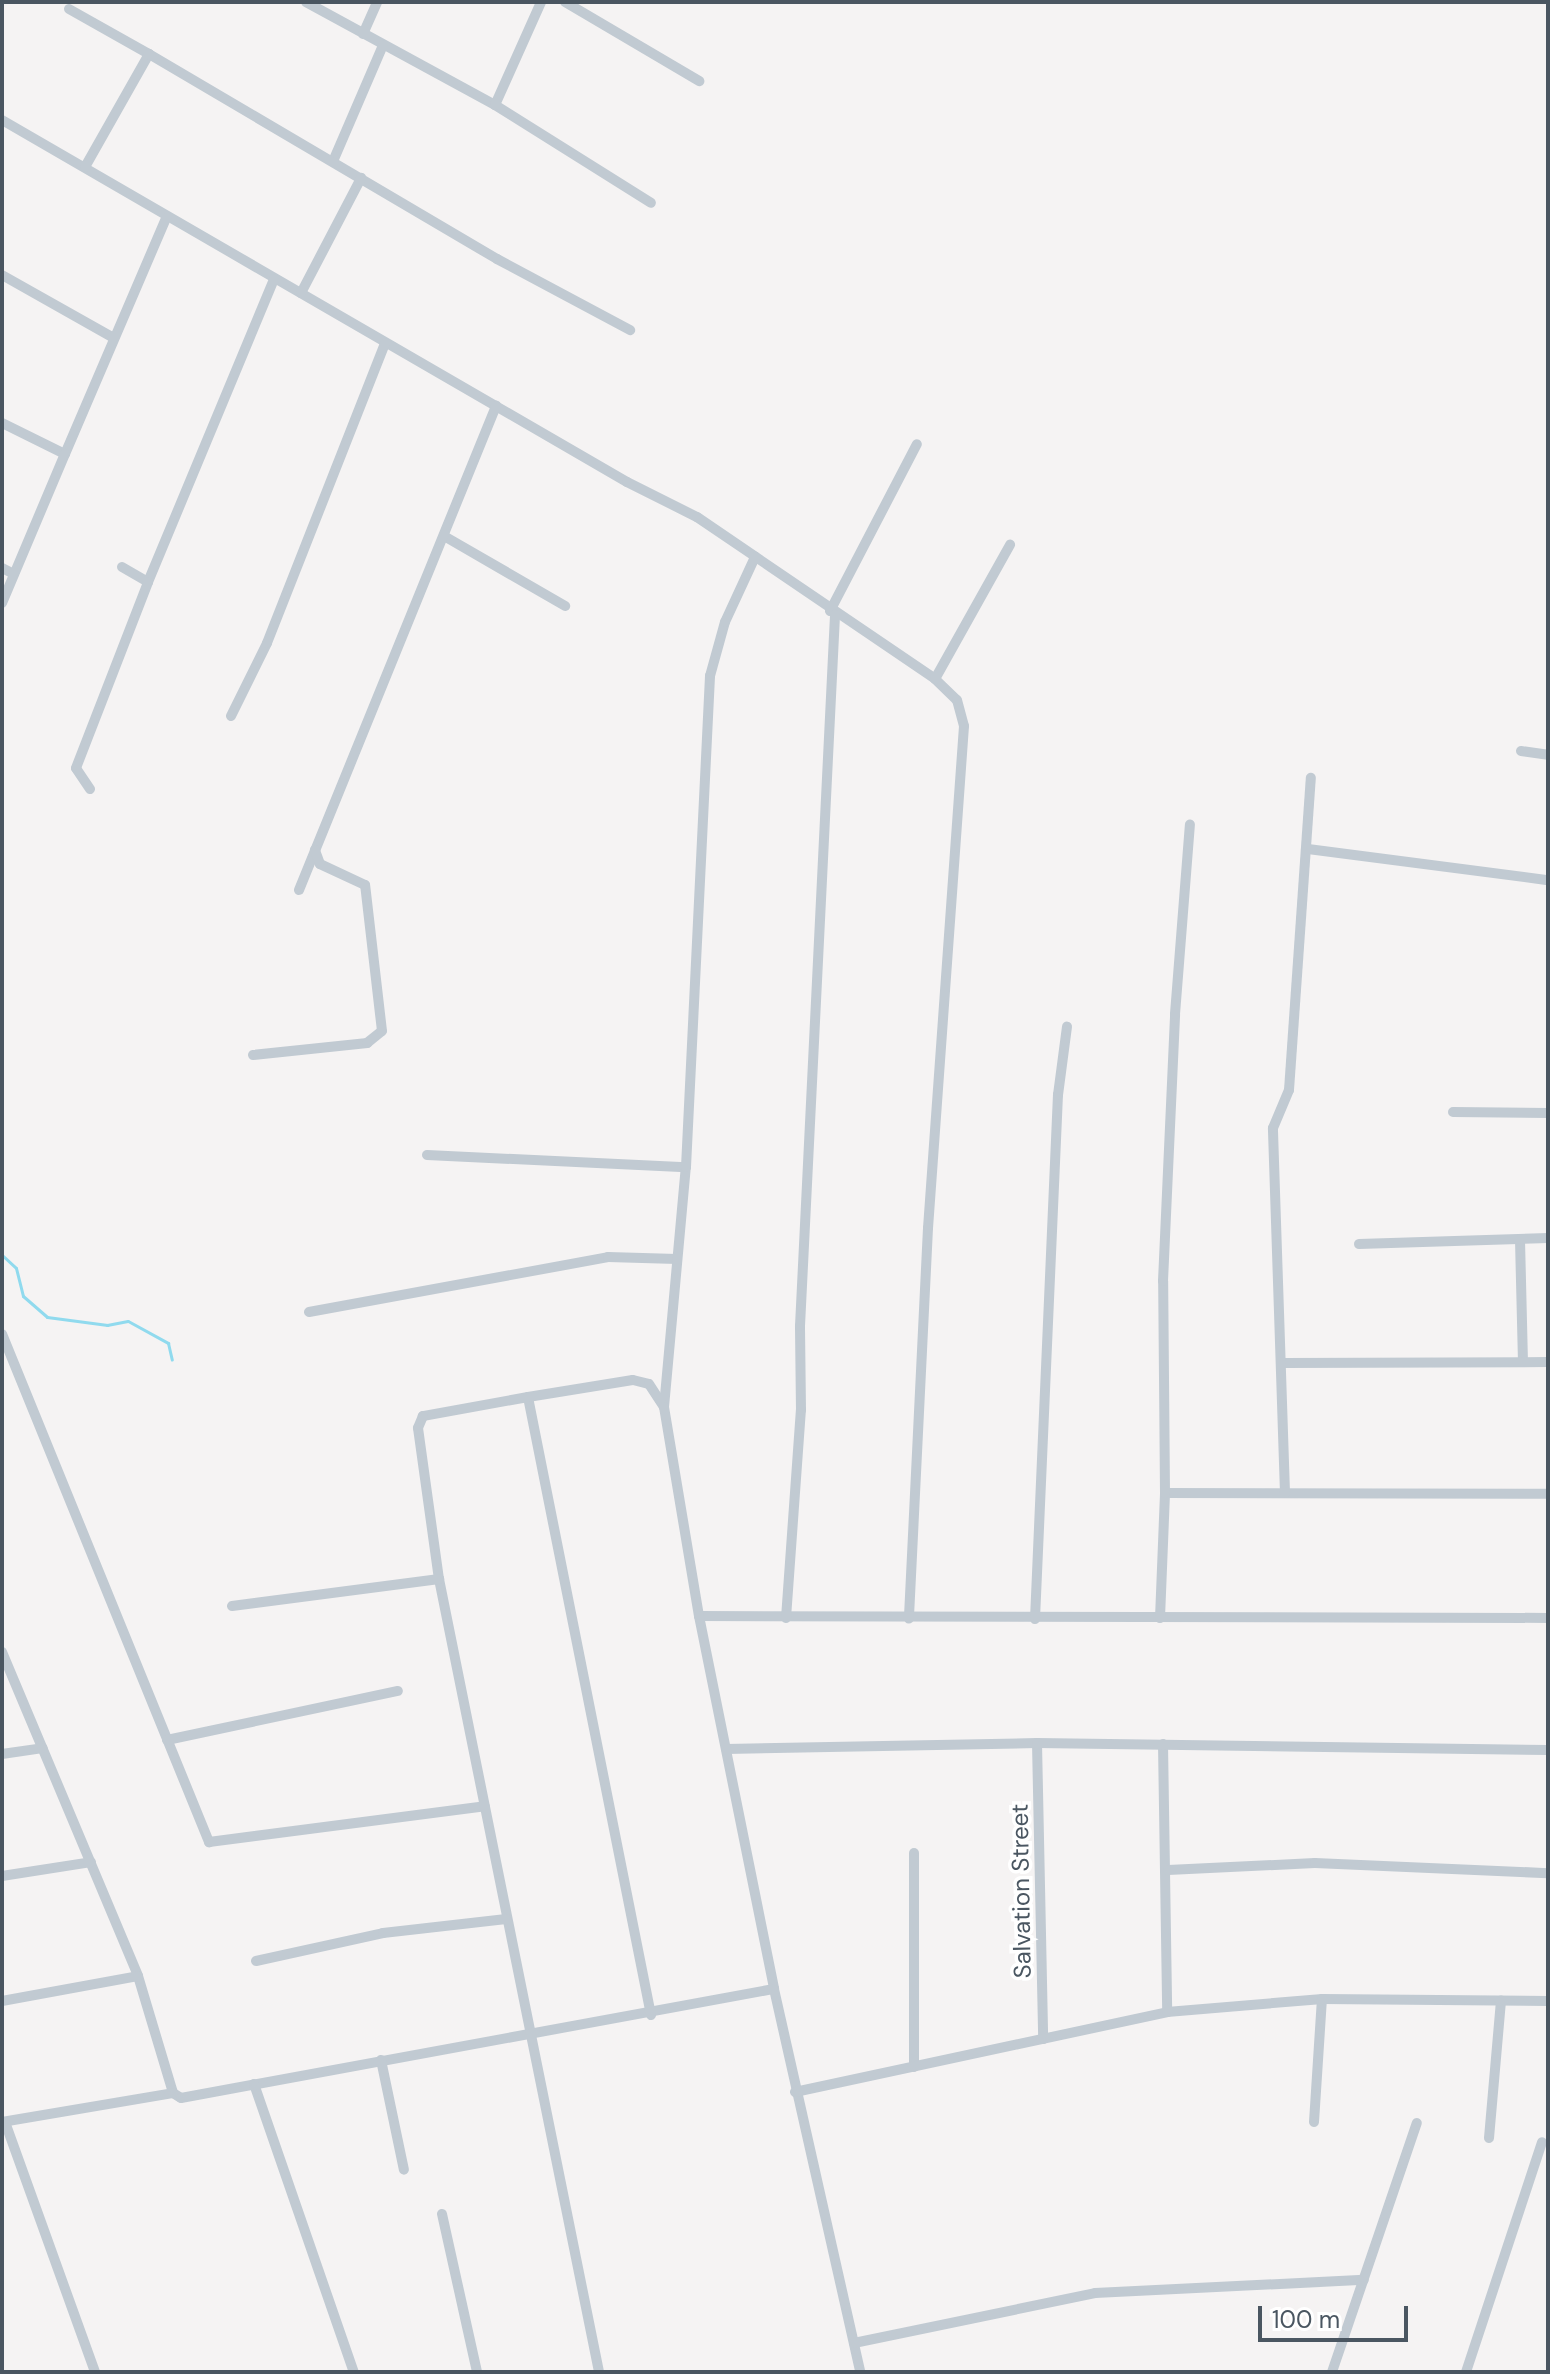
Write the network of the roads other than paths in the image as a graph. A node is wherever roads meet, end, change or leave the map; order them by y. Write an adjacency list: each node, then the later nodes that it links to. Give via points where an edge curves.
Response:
1 (306, 2): 6 (street)
2 (377, 2): 6 (street)
3 (541, 2): 10 (street)
4 (565, 2): 9 (street)
5 (69, 9): 8 (street)
6 (363, 34): 7 (street)
7 (383, 45): 10 (street); 12 (street)
8 (149, 54): 12 (street); 13 (street)
9 (699, 81)
10 (495, 105): 15 (street)
11 (2, 120): 13 (street)
12 (334, 159): 14 (street)
13 (85, 167): 16 (street)
14 (361, 178): 19 (street); 20 (street)
15 (651, 203)
16 (166, 218): 18 (street); 21 (street)
17 (2, 275): 21 (street)
18 (274, 279): 19 (street); 33 (street)
19 (301, 293): 22 (street)
20 (630, 330)
21 (112, 337): 26 (street)
22 (385, 343): 23 (street); 38 (street, via 267,643)
23 (496, 406): 27 (street); 29 (street, via 697,517)
24 (2, 423): 26 (street)
25 (917, 444): 36 (street)
26 (65, 454): 32 (street)
27 (444, 536): 35 (street); 45 (street)
28 (1010, 545): 37 (street)
29 (755, 557): 36 (street); 53 (street, via 725,622 710,676)
30 (122, 567): 33 (street)
31 (2, 568): 32 (street)
32 (14, 574): 34 (street)
33 (148, 582): 42 (street, via 76,768)
34 (2, 603)
35 (565, 606)
36 (832, 613): 37 (street); 71 (street, via 799,1439)
37 (935, 679): 74 (street, via 964,712 949,995 928,1228)
38 (231, 716)
39 (1521, 751): 40 (street)
40 (1548, 755)
41 (1311, 778): 44 (street)
42 (90, 789)
43 (1190, 825): 65 (street, via 1163,1281)
44 (1308, 849): 46 (street); 62 (street, via 1289,1090 1273,1128)
45 (315, 850): 47 (street); 49 (street, via 320,864 365,885 382,1031 367,1043)
46 (1548, 880)
47 (299, 890)
48 (1067, 1027): 75 (street, via 1058,1095)
49 (253, 1055)
50 (1453, 1112): 51 (street)
51 (1548, 1113)
52 (427, 1155): 53 (street)
53 (686, 1167): 57 (street)
54 (1548, 1238): 55 (street)
55 (1520, 1240): 56 (street); 60 (street)
56 (1359, 1244)
57 (677, 1259): 58 (street, via 608,1257); 64 (street)
58 (309, 1312)
59 (2, 1334): 78 (street)
60 (1523, 1362): 61 (street); 62 (street)
61 (1548, 1362)
62 (1284, 1363): 66 (street)
63 (528, 1397): 64 (street, via 633,1380 649,1384); 68 (street, via 423,1416 418,1428); 100 (street)
64 (664, 1407): 70 (street)
65 (1165, 1493): 66 (street); 72 (street)
66 (1285, 1493): 67 (street)
67 (1548, 1494)
68 (439, 1579): 69 (street); 85 (street)
69 (232, 1606)
70 (699, 1616): 71 (street); 82 (street)
71 (786, 1618): 74 (street)
72 (1160, 1618): 73 (street); 75 (street)
73 (1548, 1618)
74 (909, 1619): 75 (street)
75 (1035, 1619)
76 (2, 1652): 81 (street)
77 (398, 1691): 78 (street)
78 (167, 1740): 85 (street, via 209,1842 216,1844)
79 (1037, 1743): 80 (street); 82 (street); 102 (street, Salvation Street)
80 (1163, 1744): 83 (street); 88 (street)
81 (43, 1748): 84 (street); 87 (street)
82 (726, 1749): 94 (street)
83 (1548, 1750)
84 (2, 1754)
85 (485, 1806): 91 (street)
86 (914, 1853): 104 (street)
87 (91, 1862): 90 (street); 93 (street)
88 (1168, 1870): 89 (street, via 1315,1863); 99 (street)
89 (1548, 1873)
90 (2, 1876)
91 (506, 1919): 92 (street, via 383,1933); 101 (street)
92 (256, 1961)
93 (138, 1976): 96 (street); 107 (street)
94 (774, 1989): 100 (street); 106 (street)
95 (1322, 1999): 97 (street); 99 (street); 109 (street)
96 (2, 2001)
97 (1501, 2001): 98 (street); 111 (street)
98 (1548, 2001)
99 (1167, 2012): 102 (street)
100 (651, 2015): 101 (street)
101 (529, 2036): 103 (street); 120 (street)
102 (1043, 2039): 104 (street)
103 (381, 2060): 105 (street); 113 (street)
104 (914, 2067): 106 (street)
105 (254, 2084): 107 (street, via 181,2098); 118 (street)
106 (795, 2092): 116 (street)
107 (173, 2093): 108 (street)
108 (3, 2122): 117 (street)
109 (1314, 2122)
110 (1417, 2123): 115 (street)
111 (1489, 2138)
112 (1542, 2142): 123 (street)
113 (404, 2170)
114 (442, 2214): 119 (street)
115 (1364, 2280): 116 (street, via 1095,2293); 122 (street)
116 (854, 2343): 121 (street)
117 (95, 2372)
118 (354, 2372)
119 (477, 2372)
120 (599, 2372)
121 (860, 2372)
122 (1332, 2372)
123 (1466, 2372)

